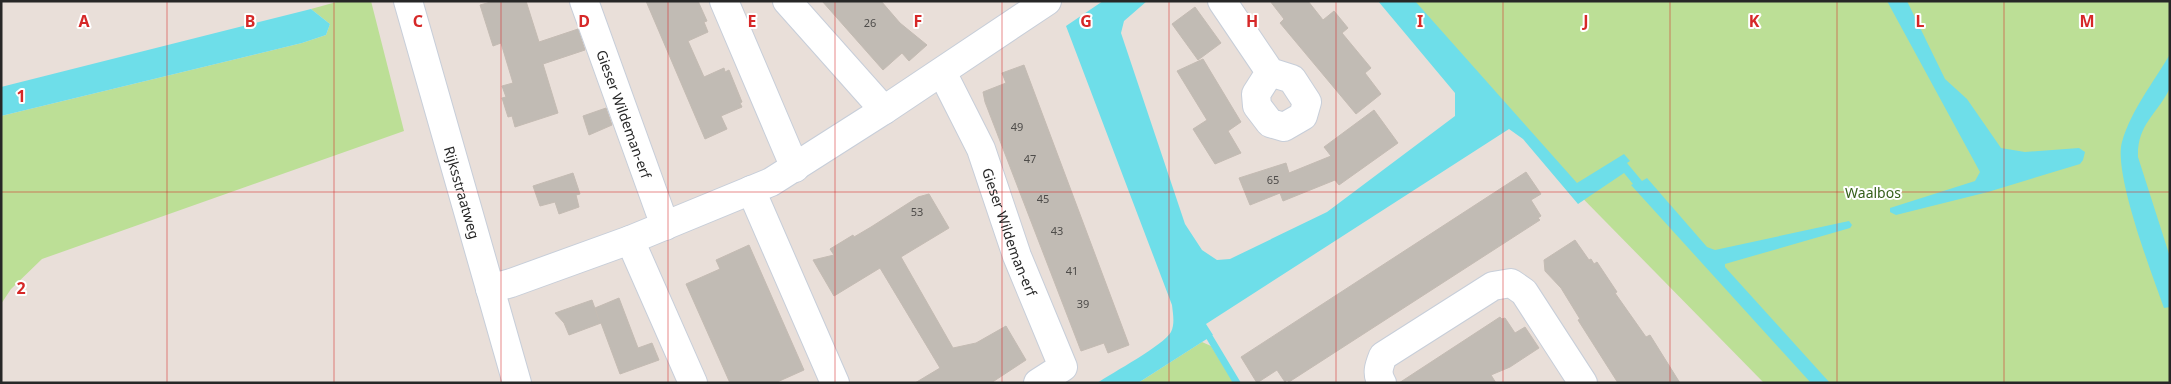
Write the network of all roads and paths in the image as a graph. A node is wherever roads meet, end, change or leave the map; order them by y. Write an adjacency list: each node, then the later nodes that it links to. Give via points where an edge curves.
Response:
1 (408, 1): 14 (street, Rijksstraatweg)
2 (584, 1): 12 (street, Gieser Wildeman-erf)
3 (724, 1): 10 (street)
4 (787, 1): 9 (street)
5 (1047, 1): 7 (street)
6 (1222, 1): 8 (street)
7 (942, 72): 9 (street); 18 (street, Gieser Wildeman-erf, via 981,149 1017,256 1063,367)
8 (1270, 72)
9 (884, 110): 10 (street)
10 (795, 168): 11 (street)
11 (751, 190): 12 (street); 17 (street)
12 (665, 226): 13 (street)
13 (630, 240): 14 (street); 16 (street)
14 (490, 289): 15 (street, Rijksstraatweg)
15 (517, 383)
16 (693, 383)
17 (835, 383)
18 (1038, 383)
19 (1382, 383): 20 (street, via 1378,366 1383,356 1493,286 1511,283 1524,292)
20 (1583, 383)

